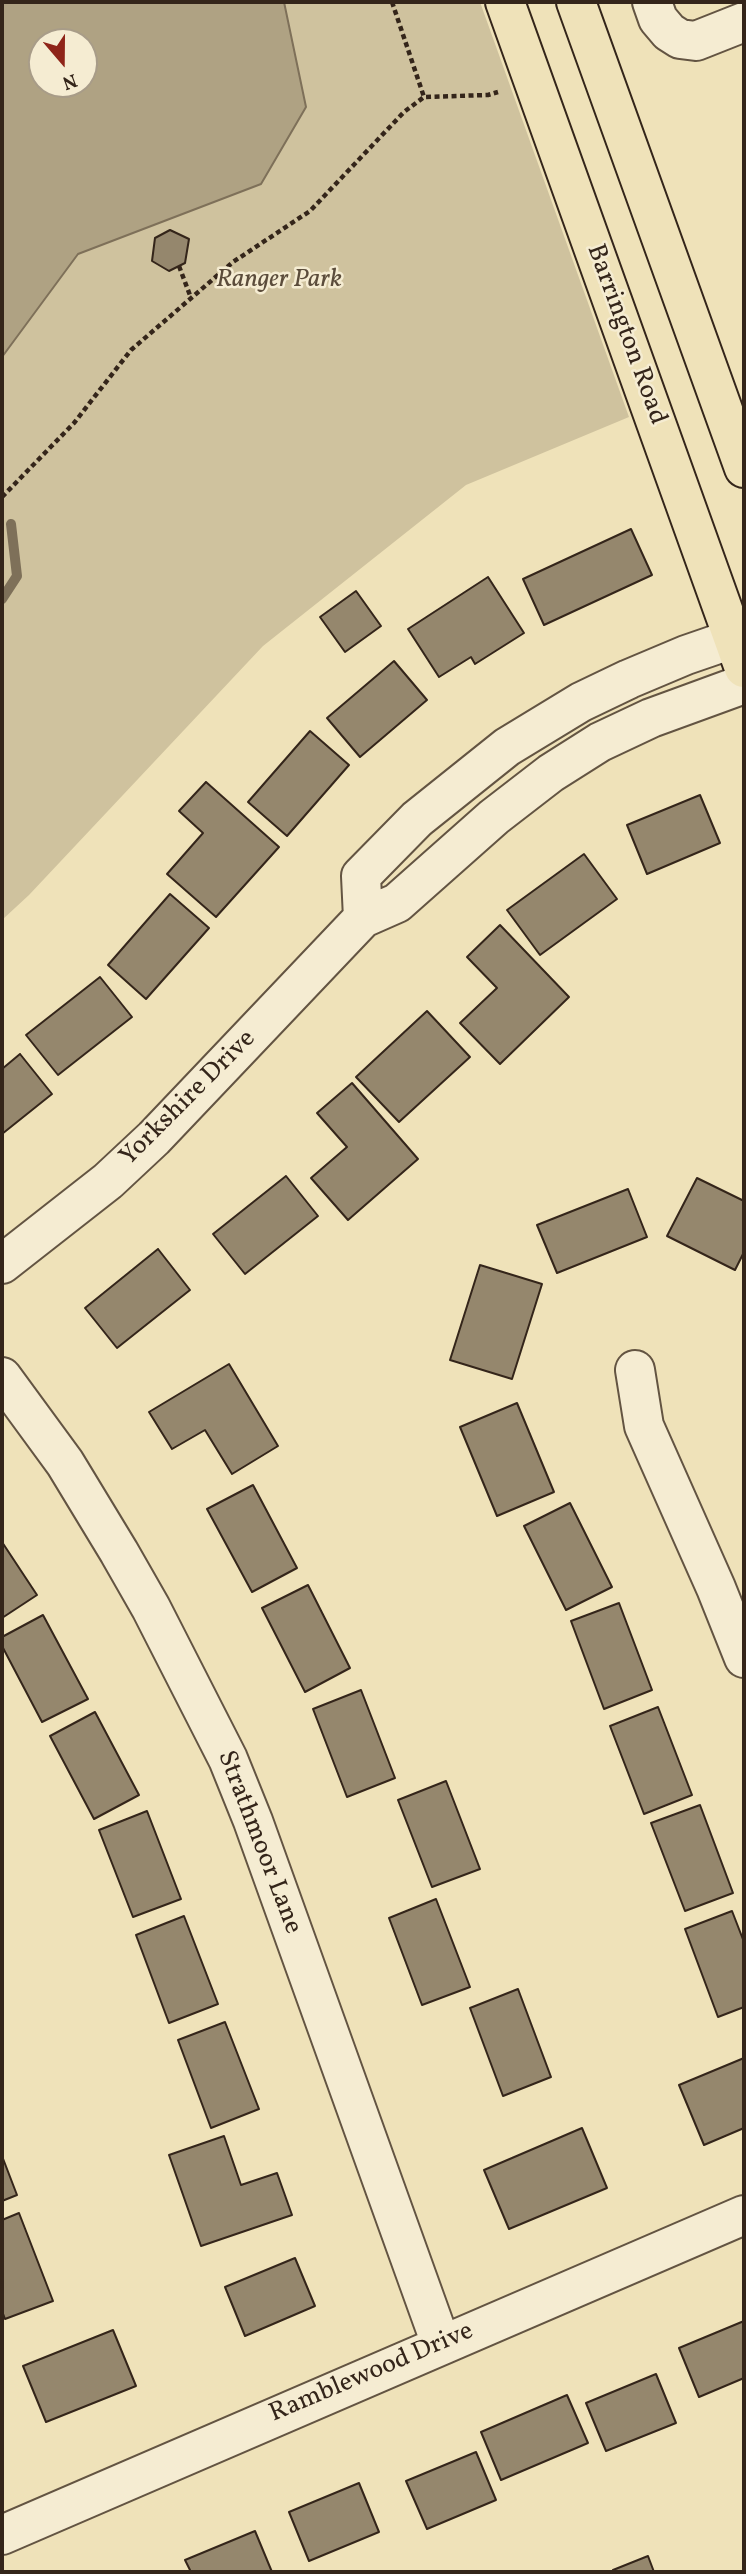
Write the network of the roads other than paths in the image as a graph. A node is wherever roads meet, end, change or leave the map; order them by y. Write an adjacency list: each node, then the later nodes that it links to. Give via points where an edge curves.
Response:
1 (505, 2): 6 (main road, Barrington Road)
2 (576, 2): 5 (main road)
3 (652, 2): 4 (street, via 658,19 680,39 696,41)
4 (744, 22)
5 (744, 468)
6 (741, 647): 8 (street, via 686,655 629,679 508,747 417,819 362,876)
7 (744, 684): 8 (street, Yorkshire Drive, via 600,742 494,817 397,903)
8 (363, 918): 9 (street, Yorkshire Drive, via 154,1138 108,1181)
9 (2, 1264)
10 (635, 1370): 12 (street, via 644,1426)
11 (2, 1377): 14 (street, Strathmoor Lane, via 65,1463 119,1552 228,1759)
12 (744, 1658)
13 (744, 2215): 14 (street, Ramblewood Drive)
14 (441, 2344): 15 (street, Ramblewood Drive)
15 (2, 2535)

